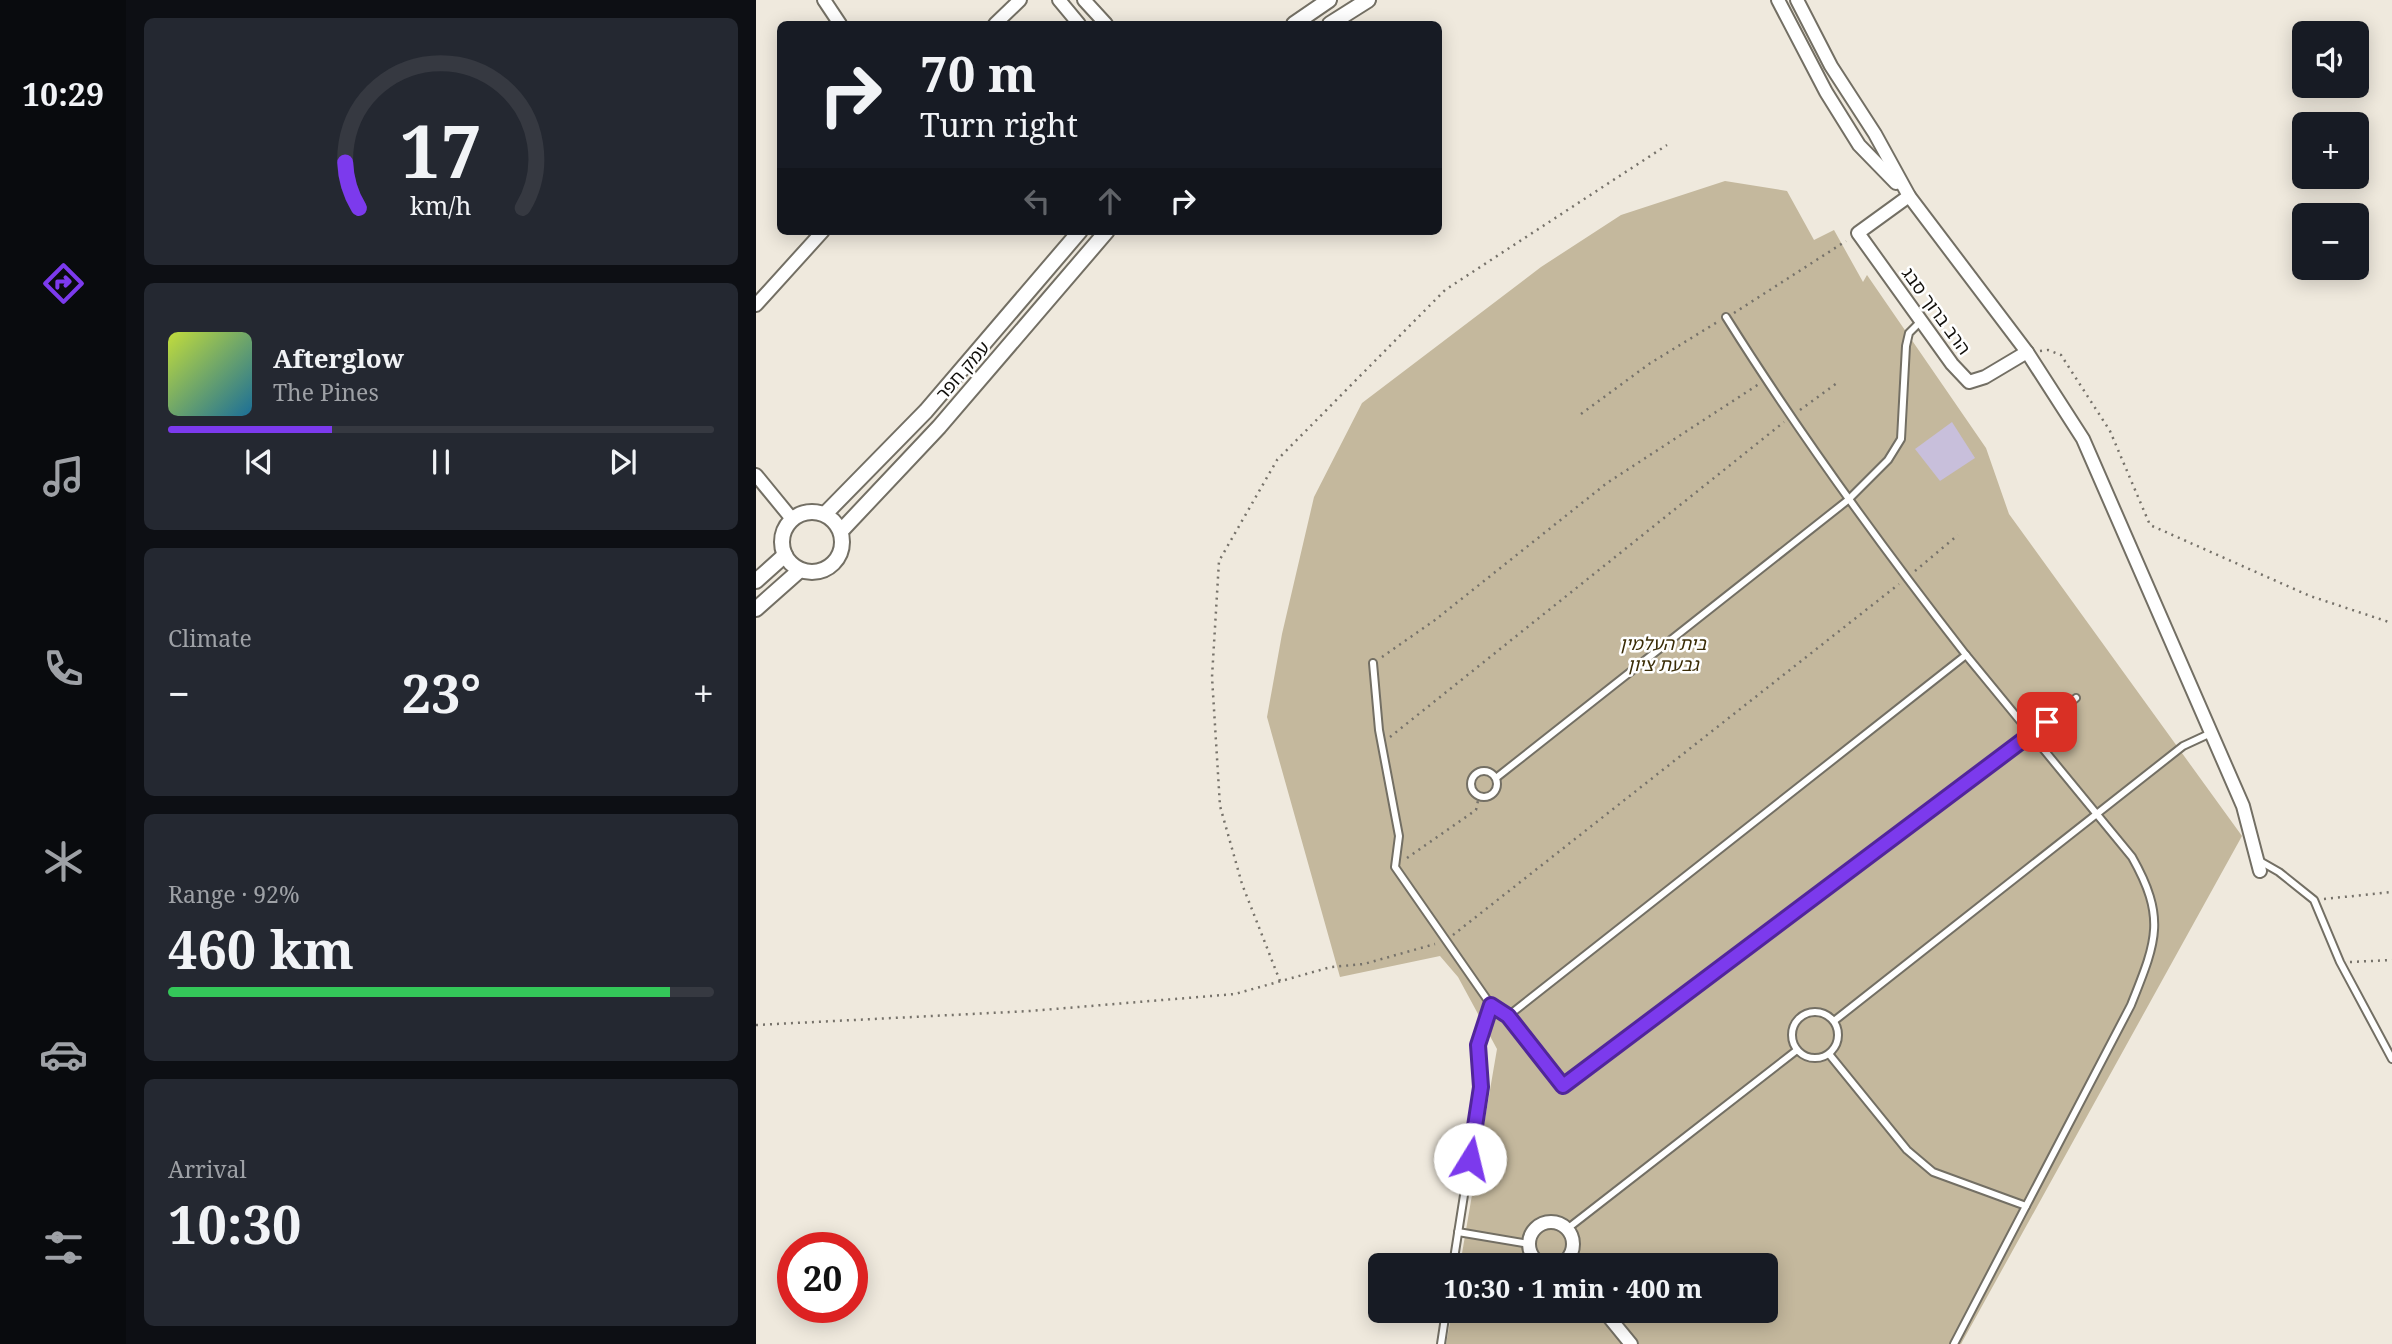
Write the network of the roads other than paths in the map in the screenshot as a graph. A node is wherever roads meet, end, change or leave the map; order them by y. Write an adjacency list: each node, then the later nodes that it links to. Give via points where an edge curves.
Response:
1 (824, 0): 9 (street)
2 (1020, 0): 10 (street)
3 (1059, 0): 11 (street)
4 (1084, 0): 12 (street)
5 (1329, 0): 13 (street)
6 (1368, 0): 14 (street)
7 (1778, 0): 15 (street, via 1859,145)
8 (1797, 0): 15 (street)
9 (838, 21)
10 (998, 21)
11 (1076, 21)
12 (1103, 21)
13 (1298, 21)
14 (1335, 21)
15 (1909, 196): 21 (street, הרב ברוך סבג, via 1858,233); 22 (street)
16 (819, 235): 19 (street)
17 (1077, 235): 25 (street, עמק חפר, via 926,411)
18 (1104, 235): 27 (street, עמק חפר, via 939,427)
19 (756, 305)
20 (1726, 317): 24 (lane)
21 (1921, 321): 22 (street, הרב ברוך סבג, via 1969,382); 24 (lane, via 1909,333 1906,346 1901,439 1888,460)
22 (2027, 352): 35 (street, via 2062,402 2104,481)
23 (756, 475): 26 (street)
24 (1848, 500): 32 (lane); 37 (lane)
25 (825, 514): 26 (street, via 805,512); 27 (street)
26 (792, 519): 28 (street, via 782,538)
27 (841, 531): 29 (street, via 843,546 831,566 820,572)
28 (785, 555): 29 (street); 30 (street)
29 (800, 570): 31 (street)
30 (756, 581)
31 (756, 610)
32 (1966, 655): 36 (lane); 41 (lane)
33 (1373, 663): 40 (lane, via 1381,744 1399,836 1395,867)
34 (2076, 698): 36 (lane)
35 (2211, 733): 38 (lane, via 2183,746); 39 (street, via 2243,806)
36 (2032, 734): 38 (lane); 41 (lane, via 1563,1086)
37 (1496, 778): 37 (lane, via 1486,770 1475,774 1471,786 1479,796 1488,796 1495,791)
38 (2098, 813): 42 (lane); 46 (lane, via 2148,886 2157,925 2132,1004)
39 (2259, 865): 45 (lane, via 2279,872 2314,900 2340,962)
40 (1491, 1005): 41 (lane); 48 (lane, via 1478,1045 1481,1087)
41 (1508, 1016)
42 (1833, 1021): 43 (lane, via 1822,1013 1801,1017 1791,1036); 44 (lane, via 1838,1038)
43 (1797, 1050): 44 (lane, via 1815,1058); 47 (lane)
44 (1829, 1054): 46 (lane, via 1906,1150 1933,1172)
45 (2392, 1059)
46 (2026, 1206): 57 (lane)
47 (1567, 1229): 49 (street, via 1545,1223 1534,1230); 52 (street, via 1573,1239)
48 (1458, 1232): 49 (lane); 50 (lane)
49 (1529, 1244): 51 (street)
50 (1455, 1253)
51 (1532, 1253)
52 (1570, 1253)
53 (1444, 1323): 55 (lane)
54 (1614, 1323): 56 (street)
55 (1441, 1344)
56 (1631, 1344)
57 (1954, 1344)

